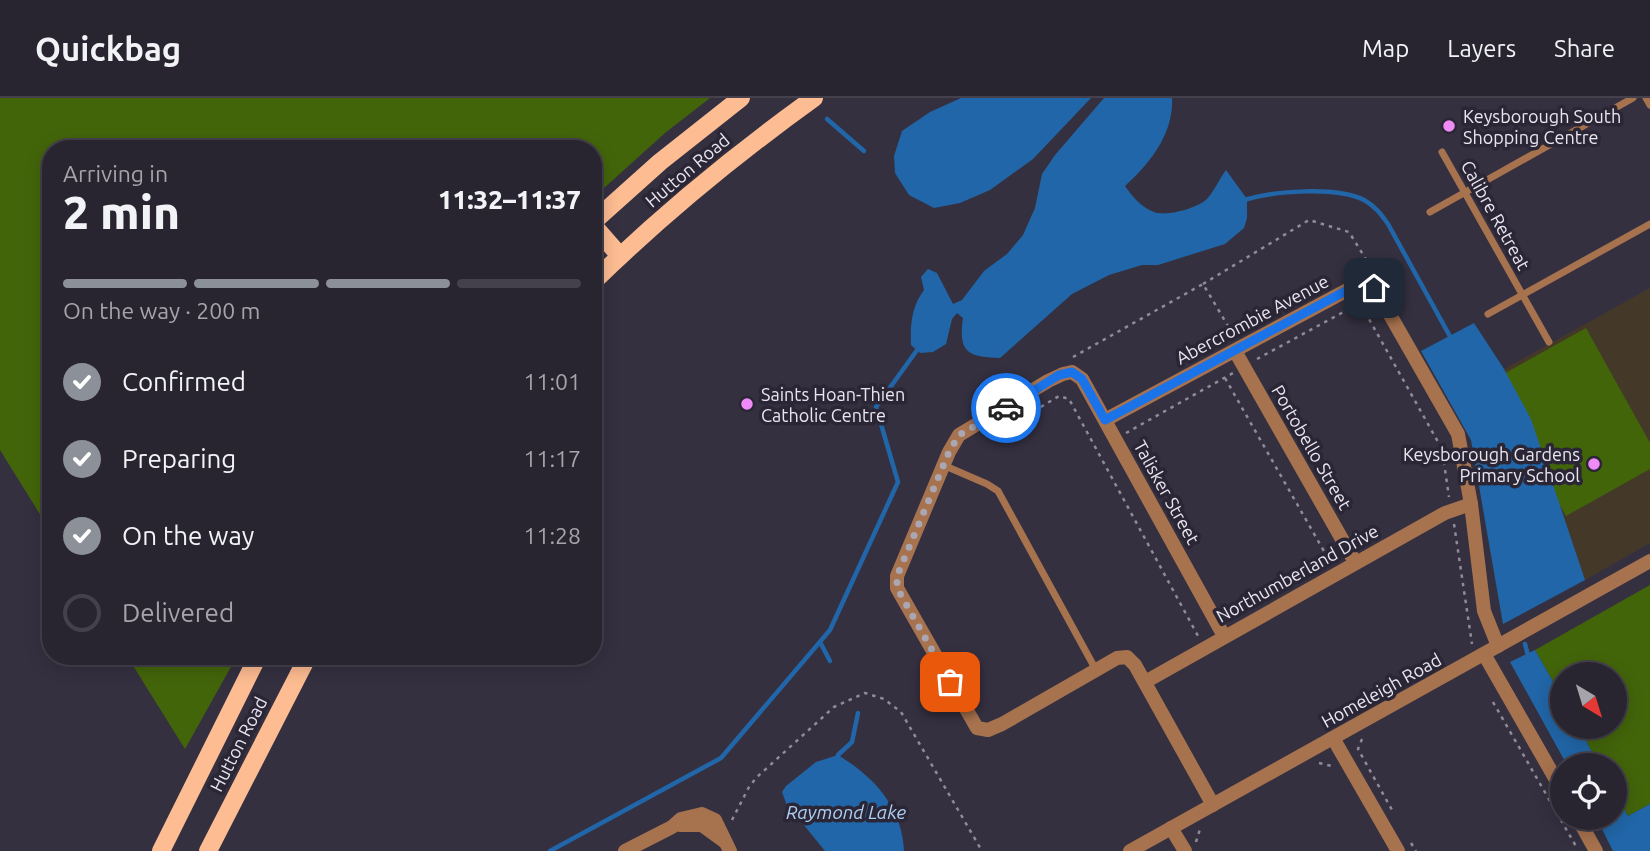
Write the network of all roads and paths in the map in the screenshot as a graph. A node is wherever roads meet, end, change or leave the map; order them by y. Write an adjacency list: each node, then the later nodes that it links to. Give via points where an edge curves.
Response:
1 (741, 98): 9 (main road, Hutton Road)
2 (814, 98): 12 (main road, Hutton Road, via 734,158)
3 (1633, 98): 7 (lane)
4 (1646, 98): 5 (lane)
5 (1650, 105)
6 (1442, 152): 7 (lane, Calibre Retreat)
7 (1465, 192): 8 (lane); 16 (lane, Calibre Retreat)
8 (1430, 212)
9 (602, 216)
10 (1650, 223): 16 (lane, Calibre Retreat)
11 (602, 235): 12 (main road)
12 (620, 256): 13 (main road, Hutton Road)
13 (602, 273)
14 (1203, 284): 15 (path, via 1309,220 1349,232 1367,261); 19 (path); 20 (path)
15 (1360, 284): 19 (street, Abercrombie Avenue); 25 (street, via 1367,283 1377,292 1454,425)
16 (1523, 294): 17 (lane, Calibre Retreat); 18 (lane, Calibre Retreat)
17 (1488, 314)
18 (1549, 342)
19 (1238, 350): 23 (street, Abercrombie Avenue); 28 (street, Portobello Street)
20 (1070, 359)
21 (1225, 378): 26 (path)
22 (1019, 420): 30 (path, via 1059,396 1069,399 1200,635)
23 (1105, 420): 24 (street, Talisker Street, via 1082,379 1068,372 959,435); 29 (street, Talisker Street)
24 (943, 465): 35 (lane, via 998,491); 35 (street, Talisker Street, via 897,576 897,588 977,728 988,730 1002,724)
25 (1471, 505): 28 (street, Northumberland Drive, via 1445,513); 31 (street, via 1484,611)
26 (1329, 561)
27 (1650, 561): 31 (street, Homeleigh Road)
28 (1355, 562): 29 (street, Northumberland Drive)
29 (1224, 636): 36 (street, Northumberland Drive)
30 (1188, 641)
31 (1498, 646): 32 (street, Homeleigh Road)
32 (1484, 654): 39 (street, Homeleigh Road); 41 (street)
33 (254, 665): 51 (main road, Hutton Road)
34 (303, 665): 52 (main road, Hutton Road)
35 (1097, 670): 36 (street, Talisker Street, via 1127,657)
36 (1145, 682): 43 (street, Talisker Street)
37 (1494, 702): 60 (path)
38 (1372, 733): 44 (path, via 1361,739 1358,749)
39 (1333, 738): 43 (street, Homeleigh Road); 58 (street)
40 (1308, 769): 42 (path, via 1320,762 1331,764)
41 (1550, 769)
42 (1337, 775)
43 (1213, 805): 47 (street, Homeleigh Road)
44 (1396, 817)
45 (729, 823): 54 (path, via 757,777 834,707 865,692 901,712)
46 (1211, 823): 57 (path, via 1199,830 1195,839)
47 (1171, 828): 55 (street, Homeleigh Road); 56 (street)
48 (1584, 830): 61 (street)
49 (1409, 840): 59 (path)
50 (727, 846): 53 (street, via 696,824 672,827)
51 (161, 851)
52 (208, 851)
53 (625, 851)
54 (982, 851)
55 (1130, 851)
56 (1185, 851)
57 (1202, 851)
58 (1398, 851)
59 (1416, 851)
60 (1578, 851)
61 (1596, 851)

